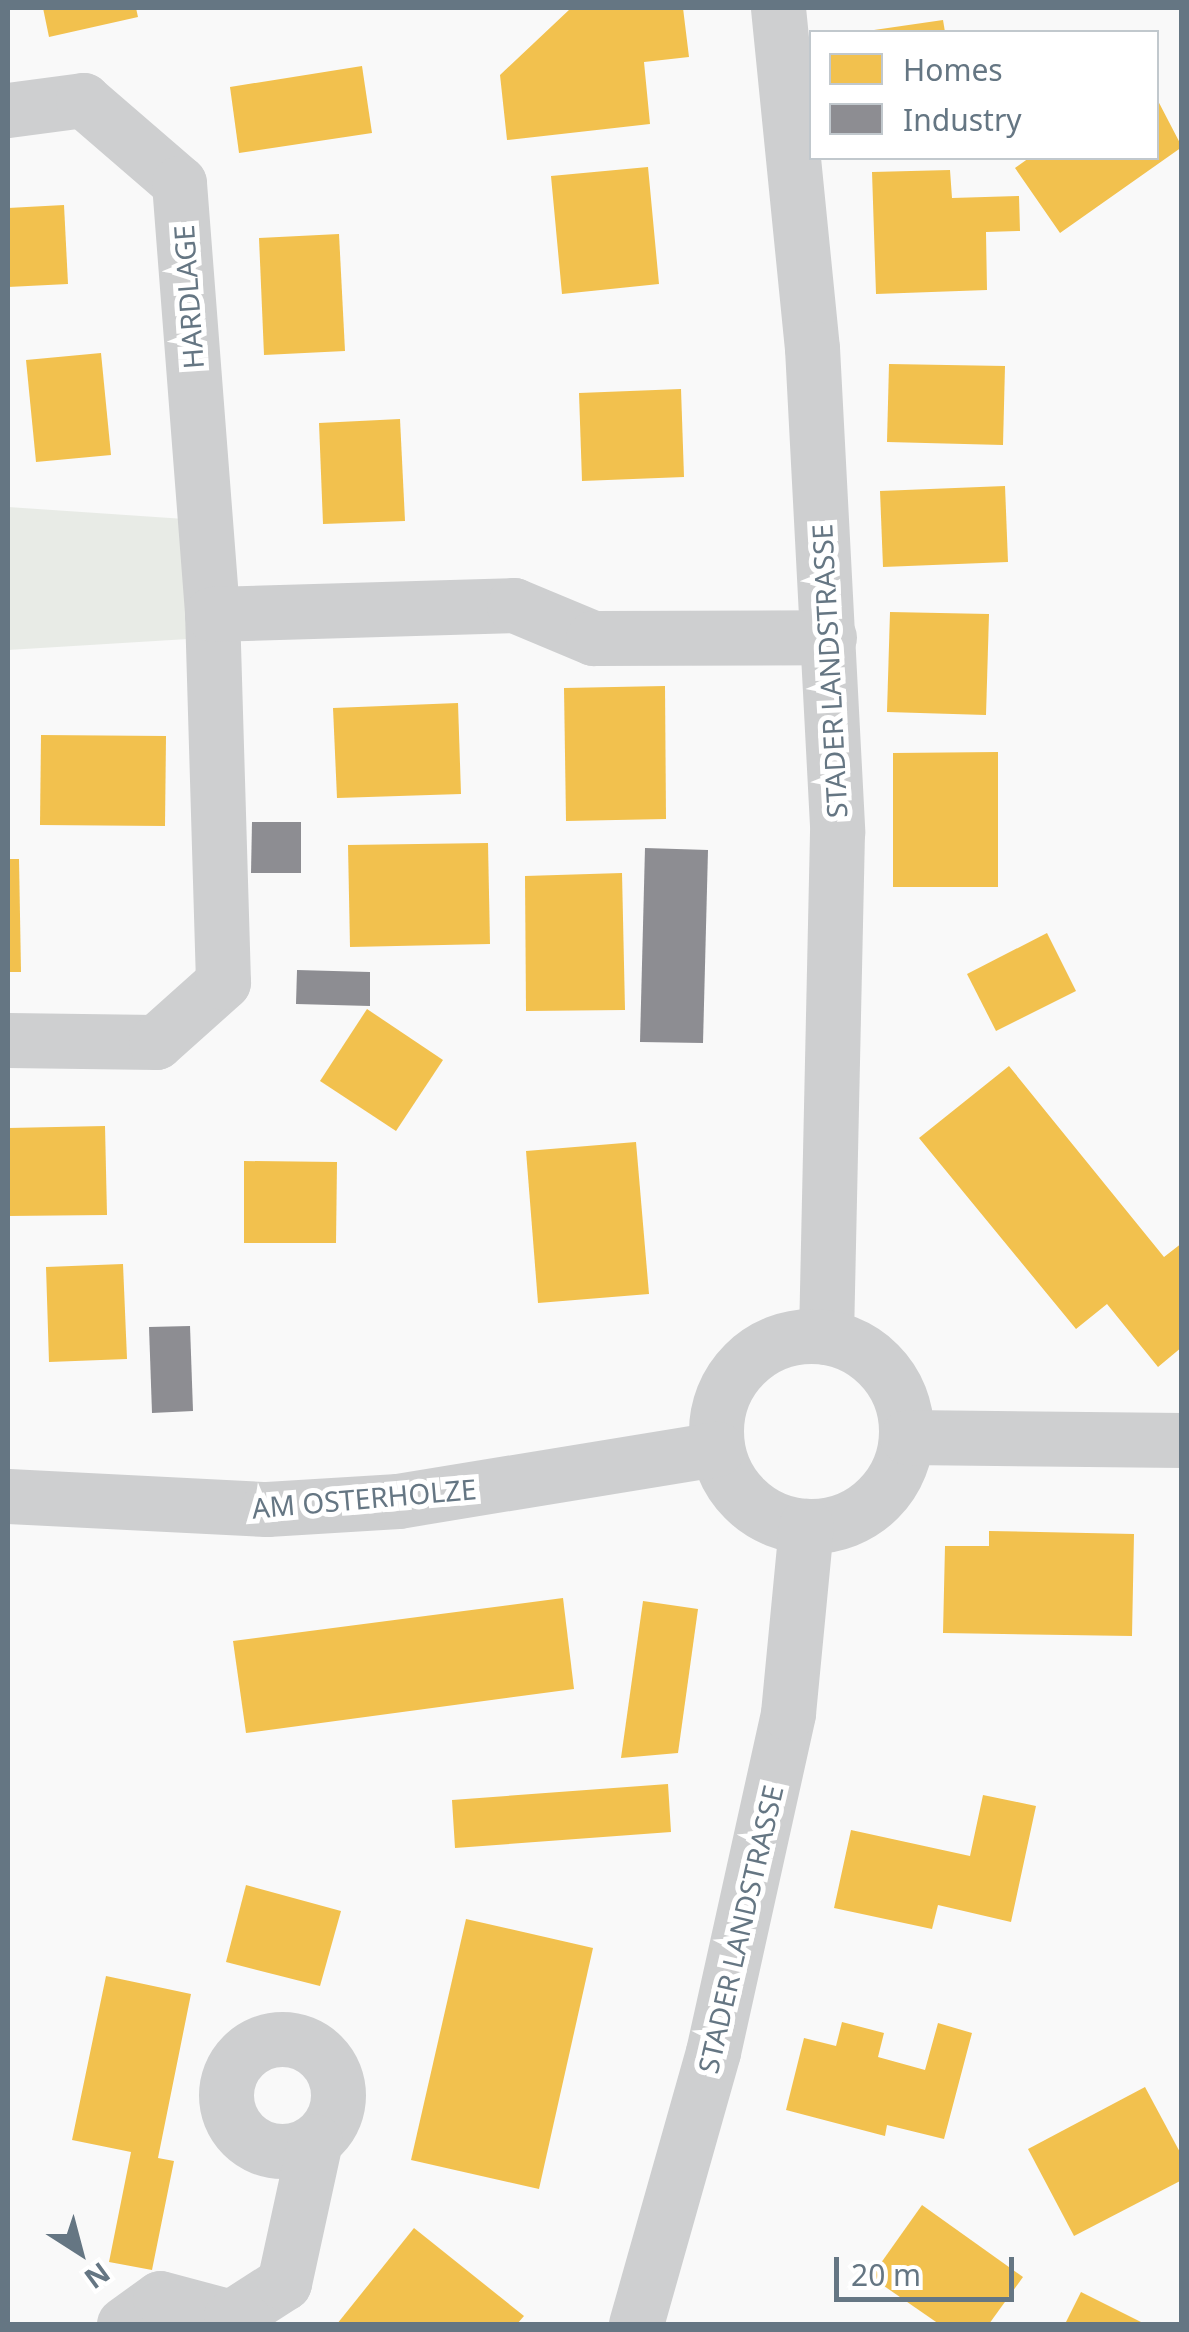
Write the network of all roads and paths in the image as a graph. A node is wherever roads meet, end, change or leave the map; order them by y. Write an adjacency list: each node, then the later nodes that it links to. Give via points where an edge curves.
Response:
1 (778, 8): 4 (street, STADER LANDSTRASSE)
2 (8, 110): 3 (street, HARDLAGE, via 83,100 180,184)
3 (212, 614): 4 (street, via 514,605 594,638); 5 (street, HARDLAGE, via 223,982 156,1042)
4 (829, 638): 6 (street, STADER LANDSTRASSE, via 837,832)
5 (8, 1040)
6 (826, 1337): 7 (street, via 886,1372); 9 (street, via 764,1348 740,1368 723,1394)
7 (907, 1437): 8 (street); 11 (street, via 875,1502)
8 (1182, 1440)
9 (718, 1449): 10 (street, AM OSTERHOLZE, via 398,1500 267,1508); 11 (street, via 754,1508)
10 (8, 1496)
11 (806, 1526): 14 (street, STADER LANDSTRASSE, via 788,1712 713,2052)
12 (315, 2141): 13 (street, via 284,2283 232,2317 160,2298)
13 (124, 2324)
14 (636, 2324)

